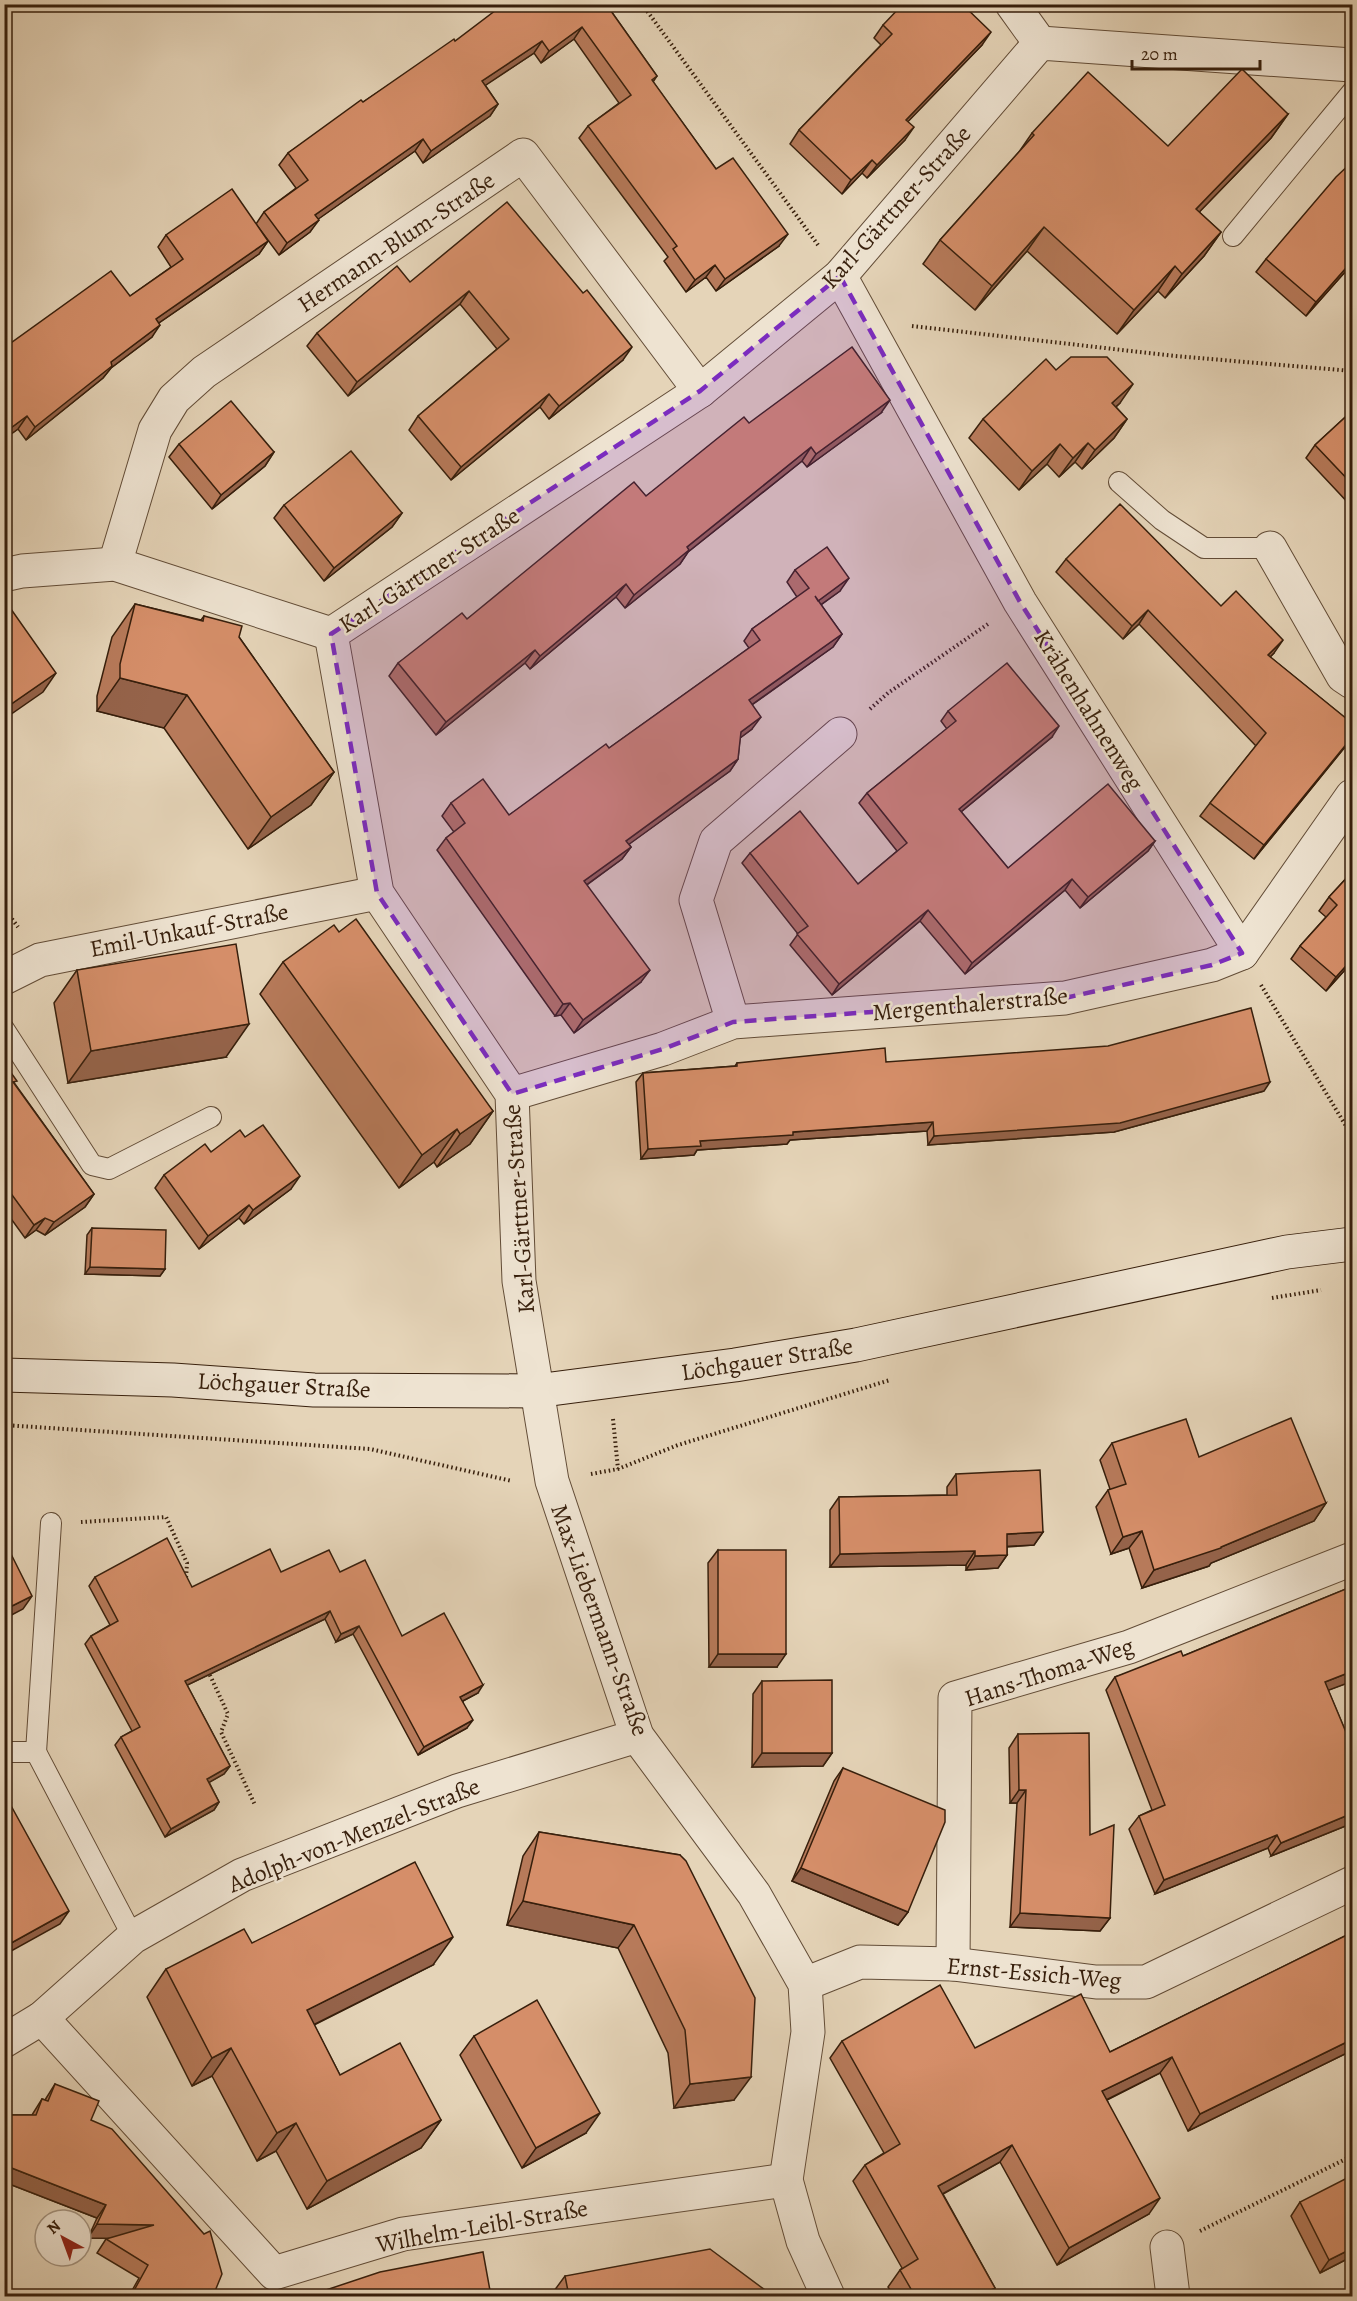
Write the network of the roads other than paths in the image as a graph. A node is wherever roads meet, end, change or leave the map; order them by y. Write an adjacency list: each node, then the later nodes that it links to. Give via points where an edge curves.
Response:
1 (1013, 5): 2 (street)
2 (1040, 43): 3 (street); 6 (street, Karl-Gärttner-Straße)
3 (1353, 65)
4 (1353, 92): 5 (lane)
5 (1233, 236)
6 (840, 276): 7 (street, Karl-Gärttner-Straße); 17 (street, Krähenhahnenweg, via 1020,602)
7 (700, 391): 10 (street, Hermann-Blum-Straße, via 523,155 204,372 174,399 155,430); 12 (street, Karl-Gärttner-Straße)
8 (1119, 482): 9 (lane, via 1162,520 1204,548)
9 (1270, 548): 13 (street, via 1343,676)
10 (115, 564): 11 (street); 12 (street)
11 (4, 575)
12 (331, 634): 16 (street, Karl-Gärttner-Straße)
13 (1353, 682)
14 (840, 734): 19 (street, via 716,841 696,900)
15 (1353, 796): 17 (street)
16 (377, 893): 18 (street, Emil-Unkauf-Straße, via 40,960); 21 (street, Karl-Gärttner-Straße)
17 (1242, 953): 19 (street, Mergenthalerstraße, via 1212,965 1065,998)
18 (4, 978)
19 (733, 1022): 21 (street, Mergenthalerstraße, via 663,1050)
20 (4, 1029): 22 (lane, via 92,1165 109,1169)
21 (512, 1094): 25 (street, Karl-Gärttner-Straße, via 519,1281)
22 (211, 1117)
23 (1353, 1244): 25 (street, Löchgauer Straße, via 1287,1252 856,1346)
24 (4, 1375): 25 (street, Löchgauer Straße, via 173,1380 314,1390)
25 (536, 1391): 28 (street, Max-Liebermann-Straße, via 552,1481)
26 (51, 1523): 30 (lane)
27 (1353, 1559): 33 (street, Hans-Thoma-Weg, via 1129,1647 955,1698)
28 (637, 1736): 32 (street, Adolph-von-Menzel-Straße, via 457,1791 242,1875); 34 (street, Max-Liebermann-Straße, via 754,1894)
29 (4, 1752): 30 (lane)
30 (36, 1752): 32 (lane)
31 (1353, 1883): 33 (street, Ernst-Essich-Weg, via 1146,1982 1096,1982)
32 (133, 1937): 35 (street, Adolph-von-Menzel-Straße)
33 (953, 1964): 34 (street, Ernst-Essich-Weg, via 860,1962)
34 (805, 1984): 37 (street, Max-Liebermann-Straße, via 808,2032)
35 (42, 2018): 36 (street, Adolph-von-Menzel-Straße); 39 (street, Wilhelm-Leibl-Straße)
36 (4, 2041)
37 (786, 2180): 39 (street, Wilhelm-Leibl-Straße, via 403,2234); 40 (street, Max-Liebermann-Straße, via 803,2241)
38 (1167, 2247): 41 (street)
39 (269, 2285)
40 (828, 2296)
41 (1173, 2296)

